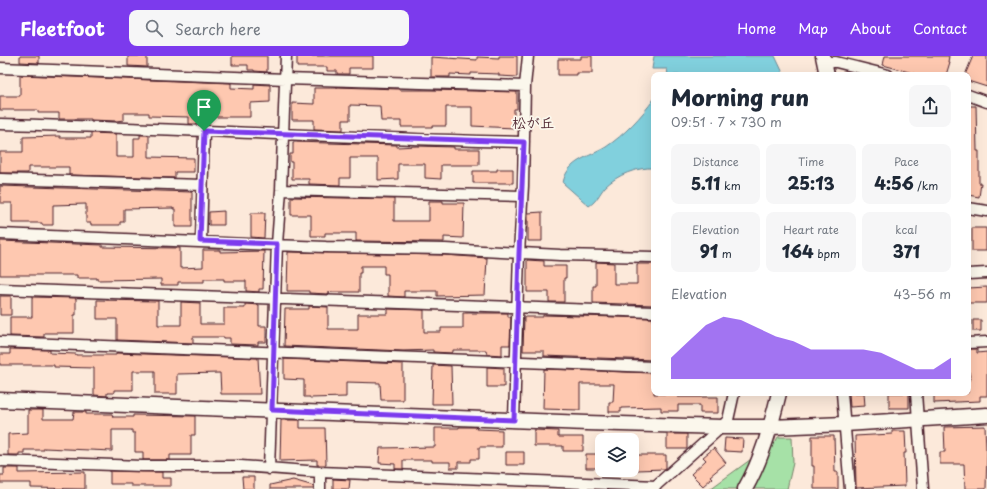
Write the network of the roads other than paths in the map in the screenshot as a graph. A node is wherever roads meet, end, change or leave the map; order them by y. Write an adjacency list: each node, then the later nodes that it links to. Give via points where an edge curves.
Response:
1 (286, 56): 6 (street)
2 (528, 56): 7 (street)
3 (825, 64): 5 (street, via 836,62)
4 (0, 68): 6 (street)
5 (876, 72)
6 (285, 79): 7 (street); 12 (street)
7 (525, 86): 13 (street)
8 (971, 96): 9 (street)
9 (987, 102)
10 (0, 124): 11 (street, via 61,124)
11 (204, 131): 12 (street); 15 (street)
12 (282, 134): 13 (street); 16 (street)
13 (524, 142): 17 (street)
14 (0, 179): 15 (street)
15 (202, 186): 21 (street)
16 (281, 190): 17 (street); 22 (street)
17 (521, 196): 23 (street)
18 (971, 208): 19 (street)
19 (987, 211)
20 (0, 234): 21 (street)
21 (200, 241): 22 (street)
22 (277, 244): 23 (street); 28 (street)
23 (519, 253): 24 (street); 29 (street)
24 (651, 257)
25 (987, 273): 26 (street)
26 (971, 274)
27 (0, 289): 28 (street)
28 (276, 299): 29 (street); 34 (street)
29 (518, 307): 30 (street); 35 (street)
30 (651, 312)
31 (0, 342): 34 (street)
32 (987, 342): 33 (street)
33 (971, 343)
34 (274, 353): 35 (street); 42 (street)
35 (516, 362): 36 (street); 45 (street)
36 (651, 367)
37 (733, 396): 47 (street, via 728,420)
38 (778, 396): 48 (street)
39 (842, 396): 46 (street)
40 (916, 396): 44 (street)
41 (0, 400): 42 (street)
42 (272, 410): 45 (street); 50 (street)
43 (987, 415): 44 (street)
44 (918, 419): 46 (street); 56 (street)
45 (514, 420): 47 (street)
46 (845, 424): 48 (street); 55 (street)
47 (722, 427): 48 (street); 52 (street)
48 (771, 427): 54 (street)
49 (0, 461): 50 (street, via 142,466 241,466)
50 (269, 469): 51 (street)
51 (320, 472): 52 (street); 53 (street)
52 (654, 488)
53 (320, 489)
54 (744, 489)
55 (850, 489)
56 (923, 489)

